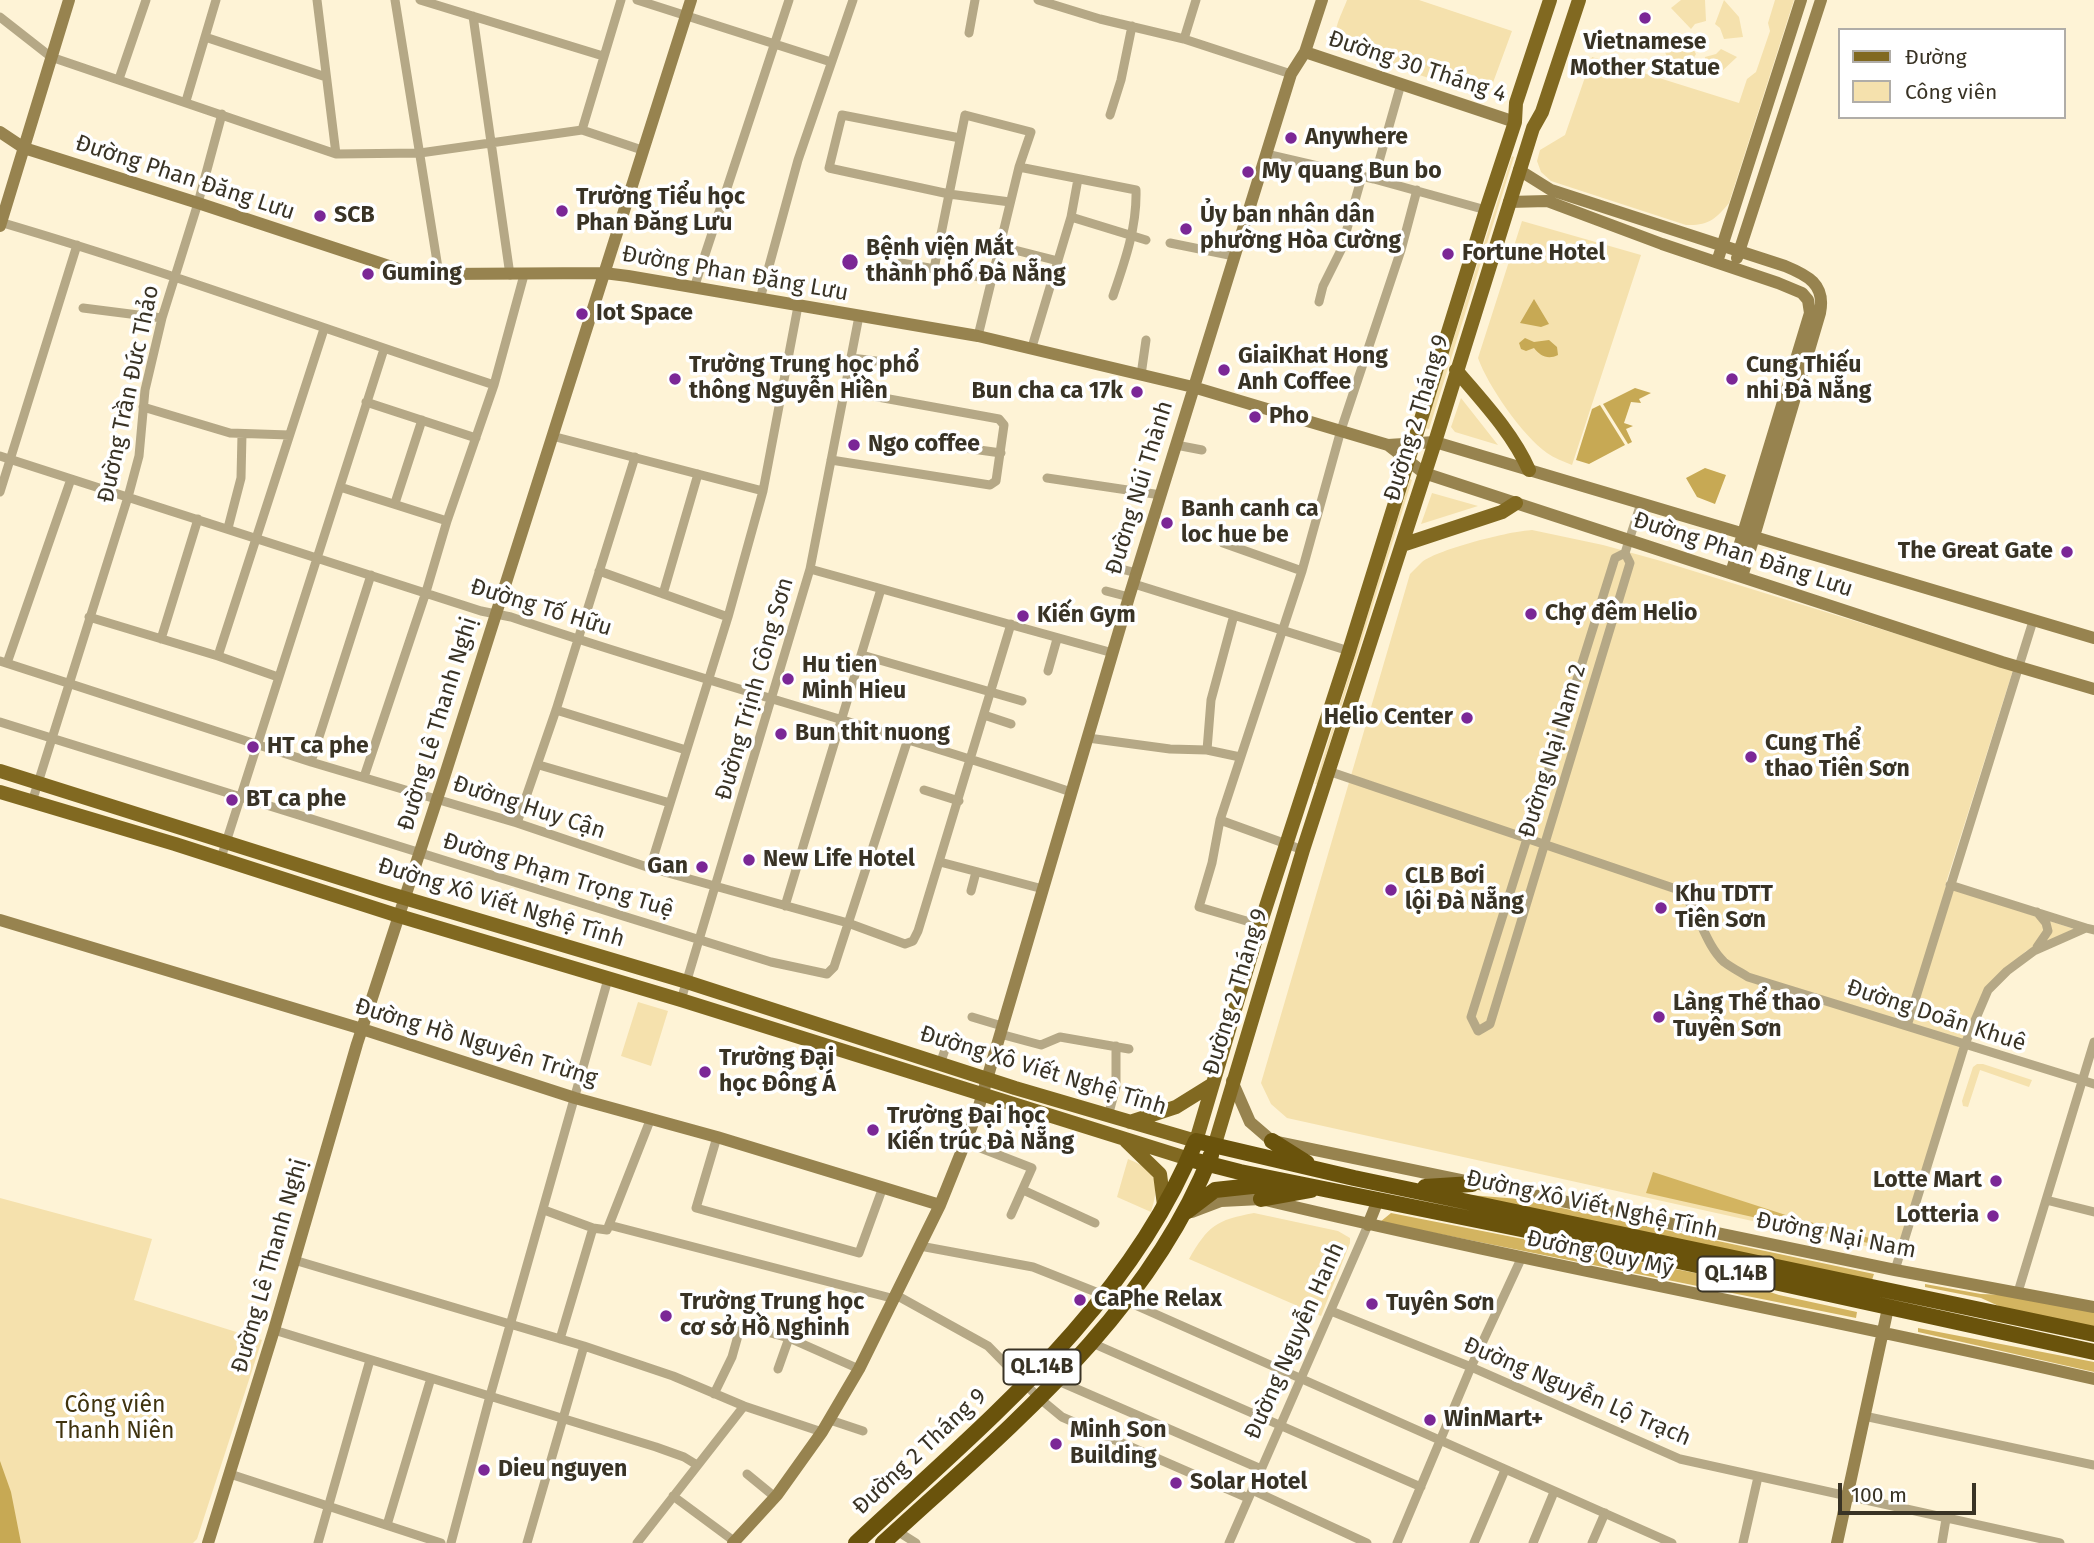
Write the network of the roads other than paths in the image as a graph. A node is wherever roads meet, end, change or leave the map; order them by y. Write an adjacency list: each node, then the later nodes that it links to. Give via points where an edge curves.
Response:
1 (69, 0): 29 (street)
2 (146, 0): 34 (street)
3 (216, 0): 25 (street)
4 (317, 0): 33 (street)
5 (395, 0): 49 (street)
6 (420, 0): 21 (street)
7 (621, 0): 30 (street)
8 (636, 0): 20 (street)
9 (691, 0): 20 (street, Đường Lê Thanh Nghị)
10 (789, 0): 27 (street)
11 (853, 0): 31 (street)
12 (975, 0): 24 (street)
13 (1038, 0): 23 (street)
14 (1196, 0): 26 (street)
15 (1322, 0): 28 (street, Đường Núi Thành)
16 (1550, 0): 39 (main road, Đường 2 Tháng 9, via 1516,103)
17 (1579, 0): 40 (main road, Đường 2 Tháng 9, via 1542,111)
18 (1801, 0): 44 (street)
19 (1821, 0): 46 (street)
20 (686, 15): 27 (street); 48 (street, Đường Lê Thanh Nghị)
21 (473, 16): 30 (street); 45 (street)
22 (0, 18): 29 (street)
23 (1132, 26): 26 (street); 38 (street)
24 (969, 33)
25 (205, 37): 33 (street); 36 (street)
26 (1184, 38): 32 (street)
27 (775, 43): 31 (street); 84 (street)
28 (1305, 52): 32 (street, Đường Núi Thành); 35 (street, Đường 30 Tháng 4)
29 (51, 57): 34 (street); 47 (street)
30 (603, 57): 41 (street)
31 (831, 62): 86 (street)
32 (1291, 74): 51 (street, Đường Núi Thành)
33 (326, 77): 50 (street)
34 (120, 79): 36 (street)
35 (1401, 84): 39 (street, Đường 30 Tháng 4); 56 (street)
36 (186, 101): 37 (street)
37 (222, 114): 50 (street); 61 (street, Đường Trần Đức Thảo)
38 (1110, 115)
39 (1515, 122): 40 (main road); 62 (main road, Đường 2 Tháng 9)
40 (1532, 128): 53 (main road, Đường 2 Tháng 9)
41 (582, 130): 45 (street); 48 (street)
42 (0, 132): 47 (street, Đường Phan Đăng Lưu)
43 (960, 138): 52 (street, via 965,115 1031,132); 58 (street); 58 (street, via 842,115 829,168)
44 (1756, 139): 46 (street); 69 (street)
45 (490, 143): 49 (street); 81 (street)
46 (1774, 145): 71 (street)
47 (24, 148): 61 (street, Đường Phan Đăng Lưu); 64 (street)
48 (642, 150): 78 (street, Đường Lê Thanh Nghị)
49 (420, 153): 50 (street); 79 (street)
50 (336, 154)
51 (1266, 154): 54 (street); 72 (street, Đường Núi Thành)
52 (1019, 167): 55 (street); 59 (street)
53 (1519, 170): 60 (main road, Đường 2 Tháng 9); 69 (street, via 1551,190)
54 (1362, 176): 56 (street); 87 (street)
55 (1077, 178): 63 (street); 65 (street, via 1136,190)
56 (1374, 179): 57 (street)
57 (1417, 190): 62 (street); 107 (street)
58 (949, 194): 59 (street); 77 (street)
59 (1010, 202): 70 (street)
60 (1509, 202): 74 (street, via 1547,201); 99 (main road, Đường 2 Tháng 9)
61 (198, 203): 79 (street, Đường Phan Đăng Lưu, via 401,270); 80 (street, Đường Trần Đức Thảo)
62 (1486, 210): 112 (main road, Đường 2 Tháng 9)
63 (1071, 217): 65 (street); 73 (street)
64 (0, 223): 68 (street)
65 (1132, 236): 66 (street); 85 (street)
66 (1146, 240)
67 (1170, 243): 72 (street)
68 (77, 245): 80 (street); 121 (street)
69 (1722, 245): 71 (street); 74 (street)
70 (999, 246): 73 (street); 83 (street)
71 (1739, 250): 76 (street); 140 (street, via 1808,276 1822,305)
72 (1234, 256): 102 (street, Đường Núi Thành)
73 (1058, 261): 95 (street)
74 (1717, 262): 76 (street)
75 (901, 263): 77 (street)
76 (1733, 268): 140 (street, via 1802,293 1810,313)
77 (934, 269): 83 (street)
78 (604, 273): 82 (street, Đường Phan Đăng Lưu); 84 (street, Đường Phan Đăng Lưu); 110 (street, Đường Lê Thanh Nghị)
79 (439, 274): 81 (street, Đường Phan Đăng Lưu)
80 (175, 275): 91 (street, Đường Trần Đức Thảo); 92 (street)
81 (510, 275): 82 (street, Đường Phan Đăng Lưu)
82 (524, 275): 101 (street)
83 (991, 279): 93 (street)
84 (694, 288): 86 (street, Đường Phan Đăng Lưu)
85 (1113, 296)
86 (760, 299): 88 (street, Đường Phan Đăng Lưu)
87 (1319, 302)
88 (798, 306): 90 (street, Đường Phan Đăng Lưu); 130 (street)
89 (83, 308): 91 (street)
90 (859, 316): 93 (street, Đường Phan Đăng Lưu); 97 (street)
91 (162, 318): 105 (street, Đường Trần Đức Thảo)
92 (324, 329): 96 (street); 109 (street)
93 (978, 336): 95 (street, Đường Phan Đăng Lưu)
94 (1146, 340): 100 (street)
95 (1032, 347): 100 (street, Đường Phan Đăng Lưu)
96 (384, 348): 101 (street); 104 (street)
97 (851, 358): 98 (street); 103 (street)
98 (876, 361)
99 (1456, 370): 113 (main road, Đường 2 Tháng 9); 124 (main road, via 1492,412)
100 (1141, 375): 102 (street, Đường Phan Đăng Lưu)
101 (494, 385): 111 (street)
102 (1193, 387): 107 (street, Đường Phan Đăng Lưu); 114 (street, Đường Núi Thành)
103 (845, 391): 118 (street, via 999,419 1004,425); 123 (street)
104 (366, 402): 106 (street); 129 (street)
105 (143, 407): 108 (street); 133 (street, Đường Trần Đức Thảo, via 139,456)
106 (422, 420): 111 (street); 134 (street)
107 (1342, 430): 115 (street, Đường Phan Đăng Lưu); 150 (street)
108 (242, 435): 109 (street); 139 (street, via 241,478)
109 (289, 435): 141 (street)
110 (552, 436): 120 (street); 159 (street, Đường Lê Thanh Nghị)
111 (475, 438): 138 (street)
112 (1412, 442): 113 (street, Đường Phan Đăng Lưu); 115 (street, Đường Phan Đăng Lưu); 122 (main road, Đường 2 Tháng 9)
113 (1435, 442): 124 (street, Đường Phan Đăng Lưu); 125 (main road, Đường 2 Tháng 9)
114 (1176, 445): 117 (street); 132 (street, Đường Núi Thành)
115 (1388, 445): 122 (street, Đường Phan Đăng Lưu)
116 (965, 447): 118 (street)
117 (1202, 450)
118 (1001, 453): 123 (street, via 996,481 990,485)
119 (0, 456): 121 (street, Đường Tố Hữu)
120 (635, 457): 126 (street); 149 (street)
121 (11, 459): 128 (street, Đường Tố Hữu); 131 (street)
122 (1407, 459): 125 (street, Đường Phan Đăng Lưu); 170 (main road, Đường 2 Tháng 9)
123 (831, 460): 148 (street)
124 (1529, 470): 136 (street, Đường Phan Đăng Lưu)
125 (1424, 473): 135 (street, Đường Phan Đăng Lưu); 144 (main road, Đường 2 Tháng 9)
126 (698, 474): 130 (street); 157 (street)
127 (1047, 478): 132 (street)
128 (71, 479): 133 (street, Đường Tố Hữu); 174 (street)
129 (340, 486): 134 (street); 146 (street)
130 (763, 491): 162 (street)
131 (0, 492)
132 (1161, 495): 153 (street, Đường Núi Thành)
133 (128, 497): 137 (street, Đường Tố Hữu); 161 (street, Đường Trần Đức Thảo)
134 (395, 503): 138 (street)
135 (1516, 503): 142 (street, Đường Phan Đăng Lưu); 144 (main road, via 1502,512)
136 (1641, 503): 140 (street, Đường Phan Đăng Lưu); 142 (street, Đường Nại Nam 2)
137 (198, 519): 139 (street, Đường Tố Hữu); 167 (street)
138 (447, 521): 156 (street)
139 (228, 528): 141 (street, Đường Tố Hữu)
140 (1749, 535): 152 (street); 163 (street, Đường Phan Đăng Lưu)
141 (257, 537): 146 (street, Đường Tố Hữu); 173 (street)
142 (1629, 540): 145 (street, Đường Nại Nam 2); 152 (street, Đường Phan Đăng Lưu)
143 (1223, 542): 150 (street)
144 (1402, 545): 200 (main road, Đường 2 Tháng 9)
145 (1625, 553): 213 (street, Đường Nại Nam 2, via 1615,558); 215 (street, Đường Nại Nam 2, via 1630,563)
146 (317, 556): 151 (street, Đường Tố Hữu); 177 (street)
147 (1109, 566): 153 (street)
148 (810, 569): 154 (street, Đường Trịnh Công Sơn); 182 (street, Đường Trịnh Công Sơn)
149 (599, 571): 157 (street); 168 (street)
150 (1302, 571): 165 (street)
151 (371, 575): 156 (street, Đường Tố Hữu); 197 (street)
152 (1736, 575): 175 (street, Đường Phan Đăng Lưu)
153 (1135, 578): 158 (street, Đường Núi Thành); 160 (street)
154 (881, 589): 164 (street, Đường Trịnh Công Sơn); 172 (street)
155 (1106, 591): 158 (street)
156 (426, 592): 159 (street, Đường Tố Hữu); 201 (street)
157 (663, 594): 162 (street)
158 (1129, 597): 171 (street, Đường Núi Thành)
159 (495, 614): 168 (street, Đường Tố Hữu); 207 (street, Đường Lê Thanh Nghị)
160 (1234, 615): 165 (street); 194 (street, via 1211,701)
161 (89, 617): 167 (street); 179 (street, Đường Trần Đức Thảo)
162 (729, 617): 178 (street)
163 (2033, 621): 166 (street, Đường Phan Đăng Lưu); 175 (street)
164 (1011, 624): 169 (street, Đường Trịnh Công Sơn); 181 (street)
165 (1282, 630): 170 (street); 195 (street)
166 (2094, 638)
167 (161, 639): 173 (street)
168 (577, 639): 178 (street, Đường Tố Hữu); 184 (street)
169 (1058, 639): 171 (street, Đường Trịnh Công Sơn); 176 (street)
170 (1349, 651): 216 (main road, Đường 2 Tháng 9)
171 (1113, 653): 190 (street, Đường Núi Thành)
172 (862, 655): 181 (street); 186 (street)
173 (218, 656): 177 (street)
174 (4, 662): 179 (street, Đường Huy Cận)
175 (2019, 667): 180 (street, Đường Phan Đăng Lưu); 223 (street)
176 (1048, 671)
177 (278, 677): 192 (street)
178 (709, 680): 182 (street, Đường Tố Hữu); 193 (street)
179 (69, 682): 189 (street, Đường Trần Đức Thảo); 192 (street, Đường Huy Cận)
180 (2094, 689)
181 (991, 691): 183 (street); 185 (street)
182 (773, 700): 186 (street, Đường Tố Hữu); 224 (street, Đường Trịnh Công Sơn)
183 (1021, 701)
184 (556, 710): 193 (street); 198 (street)
185 (984, 715): 188 (street); 196 (street)
186 (841, 721): 191 (street, Đường Tố Hữu); 228 (street)
187 (0, 722): 189 (street, Đường Phạm Trọng Tuệ)
188 (1012, 724)
189 (51, 738): 202 (street, Đường Trần Đức Thảo); 206 (street, Đường Phạm Trọng Tuệ)
190 (1088, 738): 194 (street); 205 (street, Đường Núi Thành)
191 (908, 739): 196 (street, Đường Tố Hữu); 232 (street, Đường Phạm Trọng Tuệ)
192 (258, 743): 197 (street, Đường Huy Cận); 206 (street)
193 (686, 750): 210 (street)
194 (1207, 751): 195 (street)
195 (1240, 757): 211 (street)
196 (972, 758): 205 (street, Đường Tố Hữu); 208 (street)
197 (311, 762): 201 (street, Đường Huy Cận)
198 (539, 765): 210 (street); 212 (street)
199 (0, 771): 202 (main road, Đường Xô Viết Nghệ Tĩnh)
200 (1328, 771): 213 (street, Đường Doãn Khuê); 217 (main road, Đường 2 Tháng 9)
201 (364, 777): 207 (street, Đường Huy Cận)
202 (39, 782): 209 (street, Đường Trần Đức Thảo); 214 (main road, Đường Xô Viết Nghệ Tĩnh)
203 (924, 790): 208 (street)
204 (0, 792): 209 (main road, Đường Xô Viết Nghệ Tĩnh)
205 (1071, 792): 225 (street, Đường Núi Thành)
206 (239, 797): 214 (street); 218 (street, Đường Phạm Trọng Tuệ)
207 (437, 799): 212 (street, Đường Huy Cận); 218 (street, Đường Lê Thanh Nghị)
208 (959, 801): 220 (street)
209 (32, 802): 219 (main road, Đường Xô Viết Nghệ Tĩnh)
210 (670, 803): 221 (street)
211 (1220, 820): 216 (street); 233 (street, Đường 2 Tháng 9, via 1199,907)
212 (517, 823): 221 (street, Đường Huy Cận)
213 (1529, 838): 215 (street, Đường Doãn Khuê); 215 (street, Đường Nại Nam 2, via 1472,1017 1478,1031 1490,1024)
214 (226, 842): 219 (street); 227 (main road, Đường Xô Viết Nghệ Tĩnh)
215 (1546, 843): 241 (street, Đường Doãn Khuê, via 1679,890 1723,960 1748,977)
216 (1285, 844): 217 (street); 233 (main road, Đường 2 Tháng 9)
217 (1303, 850): 251 (main road, Đường 2 Tháng 9)
218 (419, 853): 227 (street, Đường Lê Thanh Nghị); 235 (street, Đường Phạm Trọng Tuệ)
219 (221, 858): 230 (main road, Đường Xô Viết Nghệ Tĩnh)
220 (940, 862): 222 (street); 232 (street, Đường Huy Cận, via 913,941 905,944)
221 (650, 868): 224 (street, Đường Huy Cận)
222 (976, 872): 225 (street); 226 (street)
223 (1950, 885): 229 (street); 241 (street)
224 (717, 886): 228 (street, Đường Huy Cận); 235 (street, Đường Trịnh Công Sơn)
225 (1043, 888): 243 (street, Đường Núi Thành)
226 (971, 891)
227 (405, 898): 230 (street, Đường Lê Thanh Nghị); 238 (main road, Đường Xô Viết Nghệ Tĩnh)
228 (785, 906): 232 (street, Đường Huy Cận)
229 (2036, 912): 234 (street); 236 (street, via 2048,931)
230 (399, 916): 237 (main road, Đường Xô Viết Nghệ Tĩnh); 242 (street, Đường Lê Thanh Nghị)
231 (0, 920): 242 (street, Đường Hồ Nguyên Trừng)
232 (848, 923): 235 (street, Đường Phạm Trọng Tuệ, via 834,967 827,974)
233 (1260, 925): 253 (main road, Đường 2 Tháng 9)
234 (2090, 929): 236 (street)
235 (700, 940): 238 (street, Đường Trịnh Công Sơn)
236 (2034, 951): 246 (street, via 1988,990)
237 (608, 979): 239 (main road, Đường Xô Viết Nghệ Tĩnh); 256 (street)
238 (687, 982): 239 (street, Đường Trịnh Công Sơn); 249 (main road, Đường Xô Viết Nghệ Tĩnh)
239 (681, 1000): 255 (main road, Đường Xô Viết Nghệ Tĩnh)
240 (972, 1017): 243 (street)
241 (1907, 1026): 246 (street, Đường Doãn Khuê)
242 (362, 1029): 256 (street, Đường Hồ Nguyên Trừng); 290 (street, Đường Lê Thanh Nghị)
243 (1001, 1030): 247 (street, via 1041,1045 1060,1037); 250 (street, Đường Núi Thành)
244 (947, 1041): 249 (street)
245 (2094, 1042): 252 (street)
246 (1965, 1044): 252 (street, Đường Doãn Khuê); 291 (street)
247 (1116, 1046): 248 (street); 257 (street, via 1116,1087)
248 (1129, 1049)
249 (940, 1064): 250 (main road, Đường Xô Viết Nghệ Tĩnh)
250 (988, 1079): 255 (street, Đường Núi Thành); 257 (main road, Đường Xô Viết Nghệ Tĩnh)
251 (1232, 1081): 262 (street, via 1250,1122); 265 (main road, Đường 2 Tháng 9)
252 (2082, 1081): 254 (street, Đường Doãn Khuê); 277 (street)
253 (1213, 1084): 259 (main road, via 1176,1107); 264 (main road, Đường 2 Tháng 9)
254 (2094, 1084)
255 (982, 1096): 261 (main road, Đường Xô Viết Nghệ Tĩnh); 263 (street, Đường Núi Thành)
256 (575, 1098): 258 (street, Đường Hồ Nguyên Trừng); 280 (street)
257 (1108, 1116): 259 (main road, Đường Xô Viết Nghệ Tĩnh)
258 (651, 1118): 260 (street, Đường Hồ Nguyên Trừng); 285 (street)
259 (1130, 1122): 264 (main road, Đường Xô Viết Nghệ Tĩnh)
260 (718, 1137): 271 (street, Đường Hồ Nguyên Trừng); 271 (street, via 696,1208 859,1253)
261 (1125, 1140): 266 (main road, Đường Xô Viết Nghệ Tĩnh); 279 (main road, via 1160,1174)
262 (1272, 1140): 268 (highway); 270 (street, Đường Nại Nam)
263 (965, 1142): 274 (street, via 1032,1168); 278 (street, Đường Núi Thành)
264 (1196, 1142): 265 (highway, Đường Xô Viết Nghệ Tĩnh); 266 (highway, QL.14B)
265 (1214, 1147): 267 (highway, QL.14B); 268 (highway, Đường Xô Viết Nghệ Tĩnh / QL.14B)
266 (1189, 1159): 267 (highway, Đường Xô Viết Nghệ Tĩnh); 279 (highway, Đường 2 Tháng 9 / QL.14B)
267 (1207, 1164): 269 (highway, Đường Xô Viết Nghệ Tĩnh / QL.14B); 283 (highway, Đường 2 Tháng 9 / QL.14B)
268 (1318, 1170): 273 (highway, Đường Xô Viết Nghệ Tĩnh / QL.14B)
269 (1290, 1182): 272 (highway, Đường Xô Viết Nghệ Tĩnh / QL.14B); 283 (highway, via 1215,1190)
270 (1472, 1184): 273 (highway); 291 (street, Đường Nại Nam)
271 (883, 1187): 278 (street, Đường Hồ Nguyên Trừng)
272 (1318, 1189): 275 (highway); 276 (highway, Đường Xô Viết Nghệ Tĩnh / QL.14B)
273 (1406, 1189): 292 (highway, Đường Xô Viết Nghệ Tĩnh / QL.14B)
274 (1023, 1190): 282 (street); 284 (street)
275 (1262, 1199): 283 (street, Đường Quy Mỹ, via 1221,1201); 286 (street, Đường Quy Mỹ)
276 (1378, 1200): 286 (street, Đường Nguyễn Hanh); 298 (highway, Đường Xô Viết Nghệ Tĩnh / QL.14B)
277 (2046, 1200): 281 (street); 293 (street)
278 (940, 1205): 288 (street, Đường Núi Thành)
279 (1164, 1205): 294 (highway, Đường 2 Tháng 9 / QL.14B)
280 (544, 1210): 287 (street); 300 (street)
281 (2094, 1212)
282 (1011, 1215)
283 (1181, 1216): 296 (highway, Đường 2 Tháng 9 / QL.14B)
284 (1095, 1223)
285 (609, 1225): 287 (street, via 607,1230); 295 (street)
286 (1368, 1225): 289 (street, Đường Quy Mỹ); 299 (street, Đường Nguyễn Hanh)
287 (593, 1228): 305 (street)
288 (920, 1246): 294 (street, via 1033,1267); 295 (street, Đường Núi Thành)
289 (1521, 1259): 302 (street, Đường Quy Mỹ); 310 (street)
290 (294, 1260): 300 (street); 301 (street, Đường Lê Thanh Nghị)
291 (1895, 1269): 292 (street); 293 (street, Đường Nại Nam)
292 (1893, 1292): 303 (highway, Đường Xô Viết Nghệ Tĩnh / QL.14B)
293 (2018, 1292): 297 (street, Đường Nại Nam)
294 (1105, 1296): 317 (highway, Đường 2 Tháng 9 / QL.14B)
295 (895, 1297): 312 (street, Đường Núi Thành); 317 (street, via 988,1346)
296 (1126, 1301): 306 (highway, Đường 2 Tháng 9 / QL.14B); 314 (street)
297 (2094, 1307)
298 (1888, 1308): 302 (street); 308 (highway, Đường Xô Viết Nghệ Tĩnh / QL.14B)
299 (1331, 1311): 310 (street, Đường Nguyễn Lộ Trạch); 314 (street, Đường Nguyễn Hanh)
300 (511, 1323): 305 (street); 319 (street)
301 (274, 1331): 309 (street); 333 (street, Đường Lê Thanh Nghị)
302 (1882, 1332): 316 (street, Đường Quy Mỹ); 322 (street)
303 (2094, 1334)
304 (789, 1338): 311 (street); 312 (street); 318 (street, via 741,1325)
305 (560, 1339): 307 (street)
306 (1092, 1343): 315 (highway, Đường 2 Tháng 9 / QL.14B); 325 (street)
307 (584, 1346): 318 (street); 323 (street)
308 (2094, 1352)
309 (370, 1360): 313 (street); 342 (street)
310 (1471, 1367): 328 (street); 335 (street, Đường Nguyễn Lộ Trạch, via 1680,1459)
311 (778, 1369)
312 (859, 1369): 324 (street, Đường Núi Thành)
313 (431, 1378): 319 (street); 345 (street)
314 (1303, 1379): 325 (street, Đường Nguyễn Hanh); 328 (street)
315 (1056, 1380): 320 (highway, Đường 2 Tháng 9 / QL.14B); 331 (street)
316 (2094, 1380)
317 (1026, 1384): 320 (street); 354 (highway, Đường 2 Tháng 9 / QL.14B)
318 (714, 1394): 321 (street)
319 (490, 1396): 323 (street); 351 (street)
320 (1039, 1398): 338 (street, via 1062,1417); 346 (highway, Đường 2 Tháng 9 / QL.14B)
321 (744, 1406): 327 (street); 329 (street)
322 (1864, 1416): 330 (street); 339 (street)
323 (563, 1420): 329 (street, via 656,1447); 352 (street)
324 (830, 1420): 326 (street); 327 (street, Đường Núi Thành)
325 (1281, 1427): 331 (street, Đường Nguyễn Hanh); 336 (street)
326 (863, 1431)
327 (822, 1432): 341 (street, Đường Núi Thành)
328 (1441, 1441): 332 (street); 336 (street)
329 (697, 1465): 340 (street)
330 (2094, 1465)
331 (1261, 1469): 338 (street, Đường Nguyễn Hanh)
332 (1505, 1470): 337 (street); 360 (street)
333 (230, 1474): 342 (street); 348 (street, Đường Lê Thanh Nghị)
334 (747, 1474): 341 (street)
335 (1758, 1477): 339 (street, Đường Nguyễn Lộ Trạch); 364 (street)
336 (1421, 1487): 359 (street)
337 (1554, 1492): 343 (street); 361 (street)
338 (1250, 1494): 357 (street, Đường Nguyễn Hanh); 358 (street)
339 (1847, 1495): 344 (street, Đường Nguyễn Lộ Trạch); 365 (street)
340 (673, 1496): 347 (street); 353 (street)
341 (775, 1497): 347 (street, Đường Núi Thành)
342 (328, 1506): 345 (street); 349 (street)
343 (1605, 1513): 362 (street); 363 (street)
344 (1946, 1520): 366 (street); 367 (street, Đường Nguyễn Lộ Trạch)
345 (387, 1525): 350 (street)
346 (897, 1531): 355 (highway, Đường 2 Tháng 9 / QL.14B); 356 (street)
347 (734, 1542)
348 (208, 1543)
349 (318, 1543)
350 (441, 1543)
351 (451, 1543)
352 (527, 1543)
353 (637, 1543)
354 (856, 1543)
355 (883, 1543)
356 (916, 1543)
357 (1229, 1543)
358 (1367, 1543)
359 (1397, 1543)
360 (1474, 1543)
361 (1533, 1543)
362 (1592, 1543)
363 (1672, 1543)
364 (1743, 1543)
365 (1837, 1543)
366 (1942, 1543)
367 (2060, 1543)

